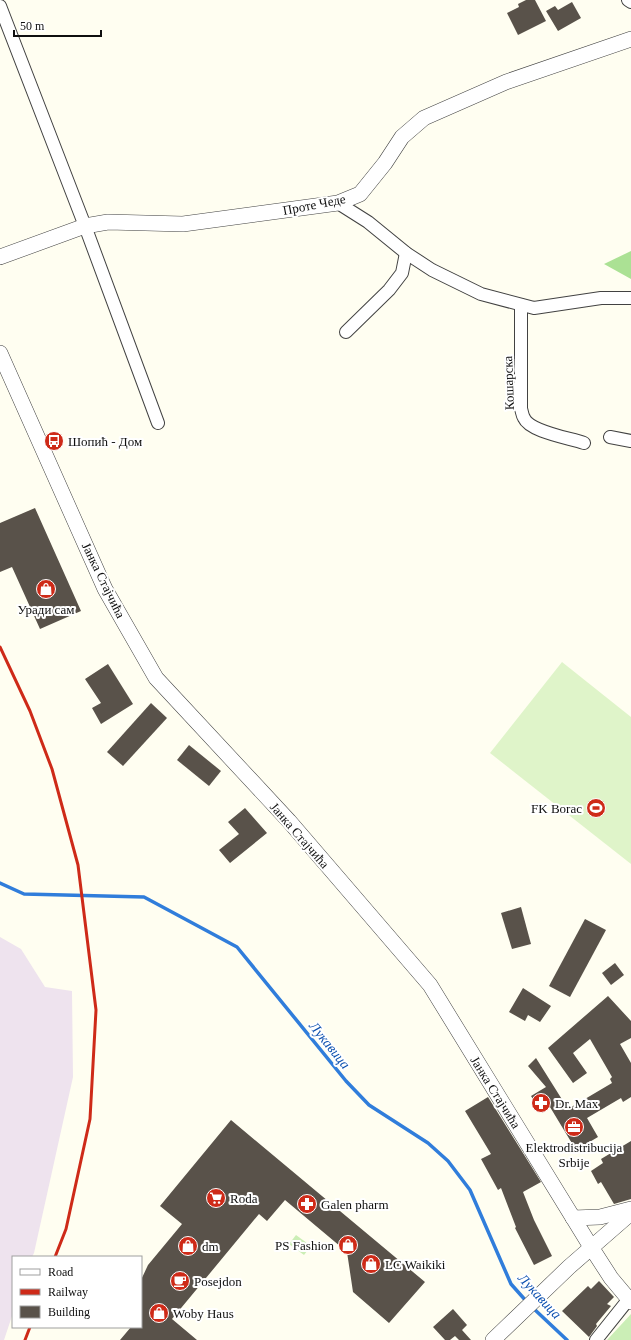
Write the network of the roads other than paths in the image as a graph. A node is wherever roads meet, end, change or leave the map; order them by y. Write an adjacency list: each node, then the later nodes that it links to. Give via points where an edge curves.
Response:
1 (0, 6): 4 (street)
2 (631, 39): 3 (street, Проте Чеде, via 506,82 424,118 402,137 360,194)
3 (338, 202): 4 (street, Проте Чеде, via 183,224 108,222); 5 (street)
4 (85, 226): 6 (street, Проте Чеде); 11 (street)
5 (406, 253): 8 (street, via 432,270 481,294); 9 (street, via 402,273 390,290)
6 (0, 256)
7 (631, 298): 8 (street, via 601,298 534,308)
8 (520, 304): 14 (street, Кошарска, via 521,409 524,418 538,429)
9 (346, 332)
10 (0, 353): 17 (street, Јанка Стајчића, via 105,589 156,678 289,821 430,986)
11 (158, 423)
12 (610, 437): 13 (street)
13 (631, 441)
14 (584, 443)
15 (631, 1209): 17 (street, via 600,1217)
16 (631, 1213): 18 (street)
17 (573, 1218): 18 (street, Јанка Стајчића)
18 (591, 1247): 19 (street, Јанка Стајчића); 21 (street)
19 (630, 1301): 20 (street)
20 (596, 1339)
21 (493, 1340)

